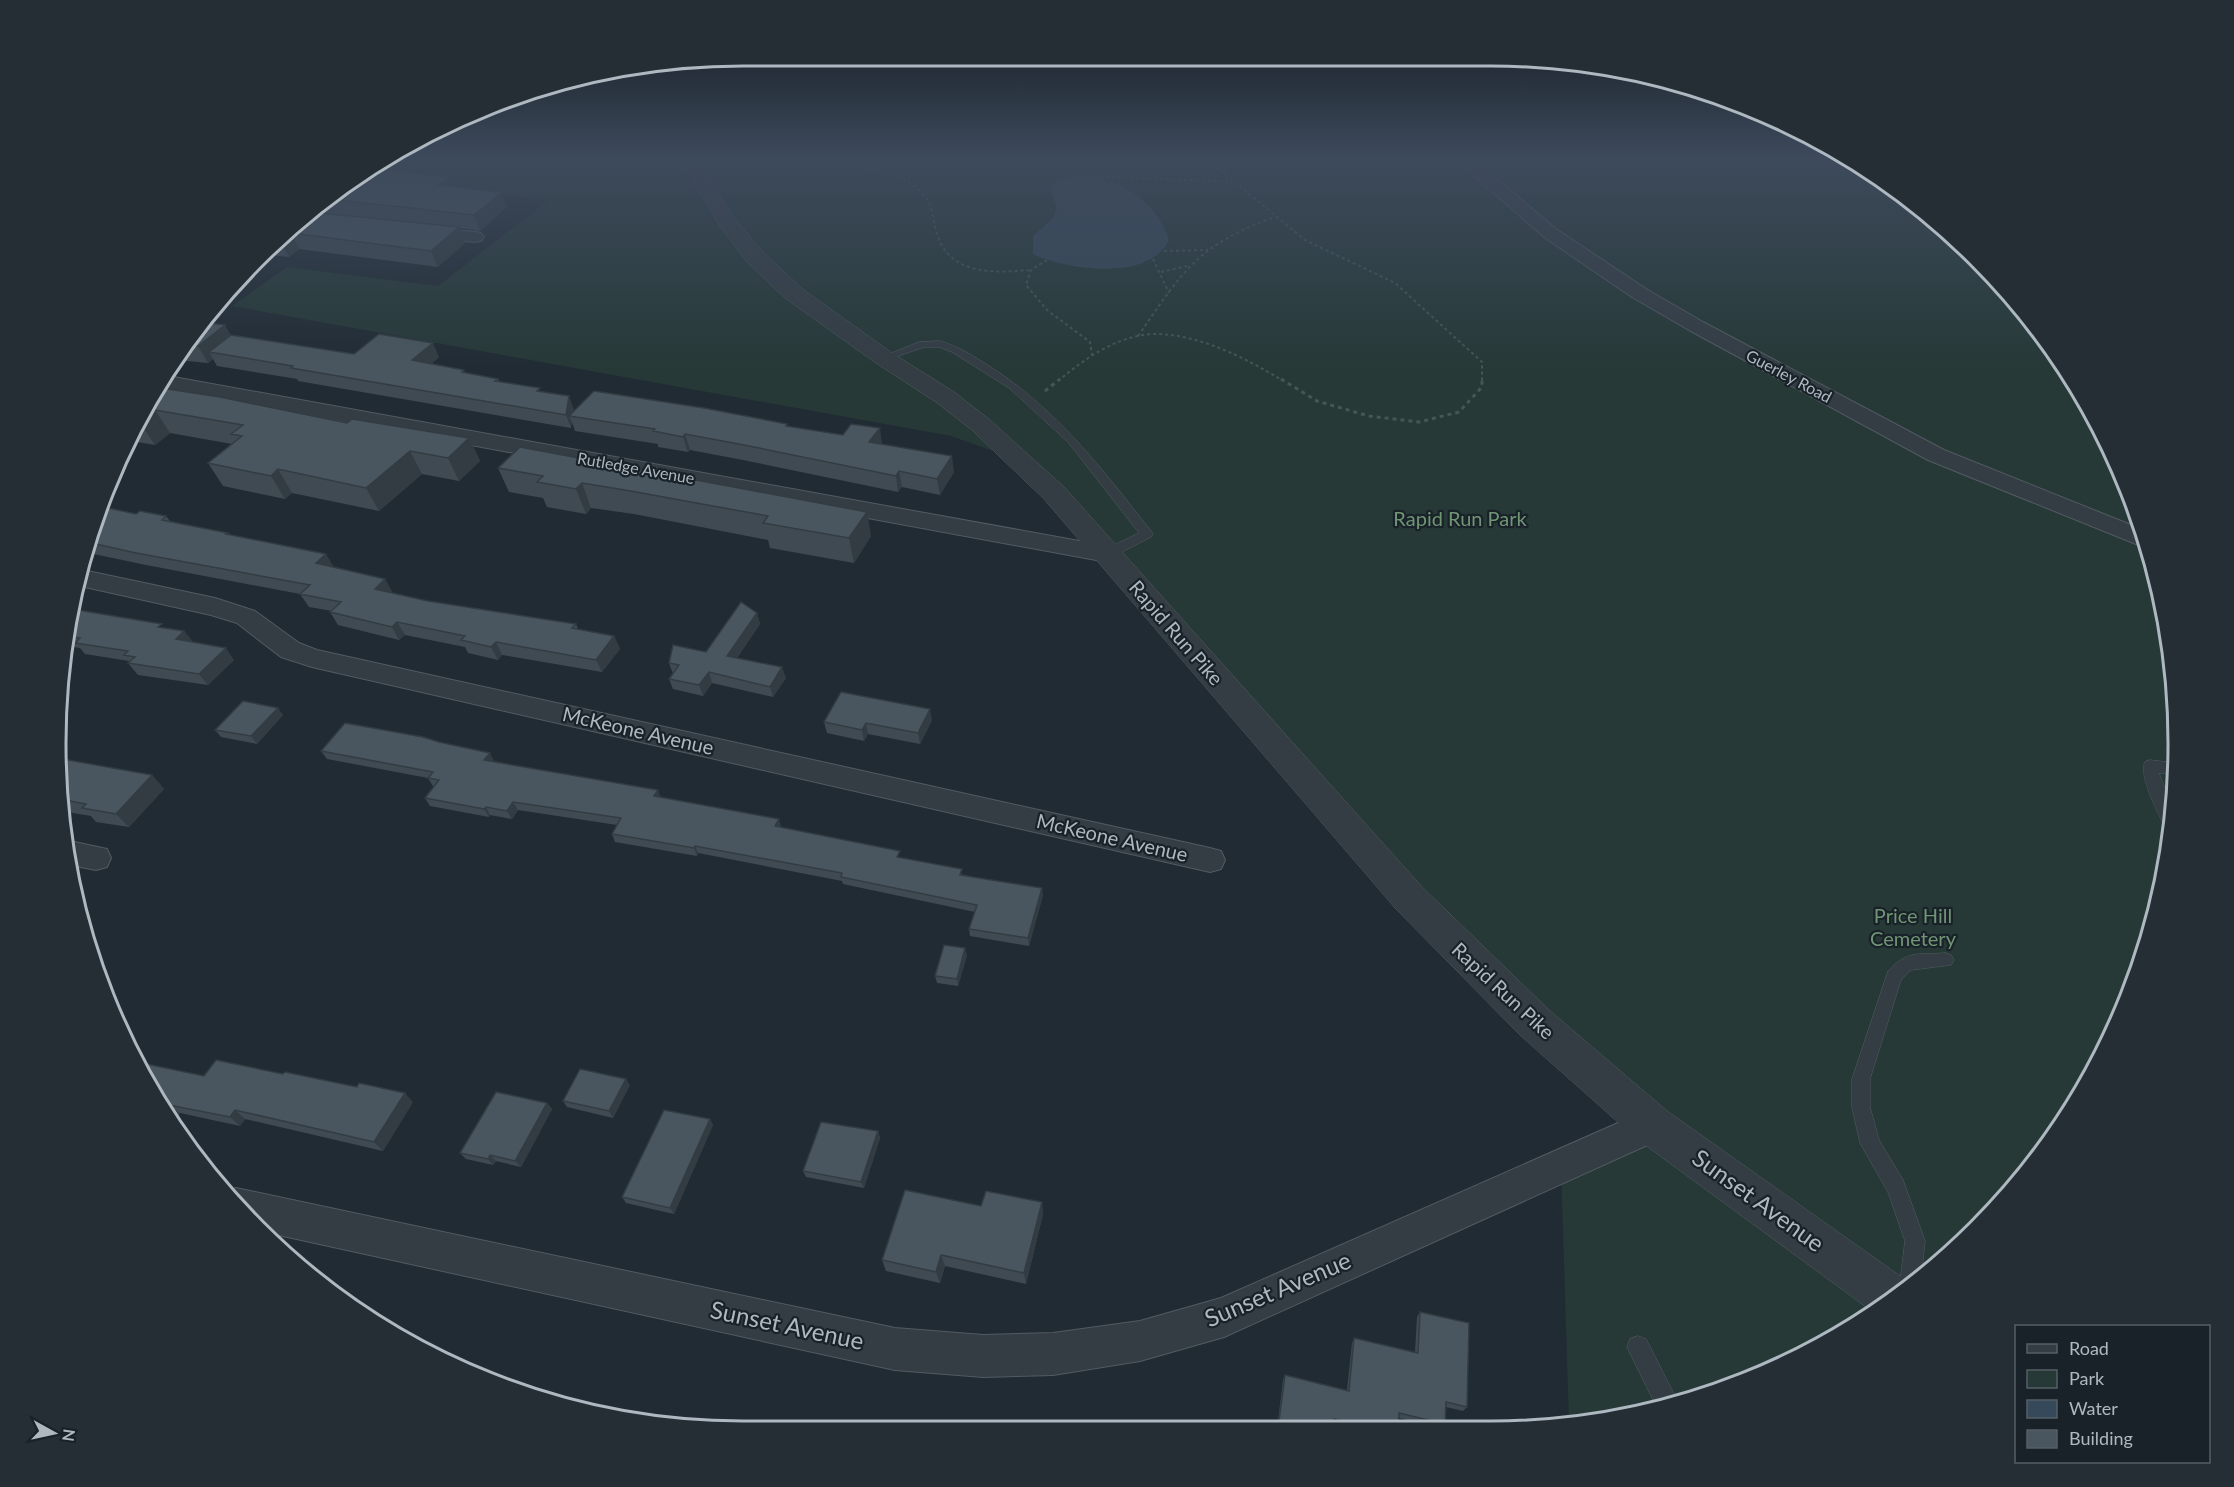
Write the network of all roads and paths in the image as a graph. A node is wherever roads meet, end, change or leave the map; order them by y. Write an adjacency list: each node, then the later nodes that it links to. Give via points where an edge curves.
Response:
1 (732, 228): 18 (street, Rapid Run Pike, via 793,293)
2 (936, 228): 13 (path, via 943,250 955,263 968,269)
3 (1245, 228): 8 (path)
4 (1290, 228): 16 (path, via 1305,240 1395,283 1482,362 1482,387 1459,411 1429,420 1369,416 1317,401 1261,367 1212,345 1169,335)
5 (1545, 228): 21 (street, Guerley Road, via 1639,293 1696,326 1936,455)
6 (406, 230): 7 (street)
7 (475, 237)
8 (1208, 250): 9 (path); 12 (path)
9 (1164, 251)
10 (1153, 259): 14 (path)
11 (1047, 260): 13 (path)
12 (1188, 266): 14 (path); 15 (path)
13 (1031, 270): 17 (path, via 1026,285 1034,297 1051,315 1089,342)
14 (1161, 272): 15 (path)
15 (1169, 293): 16 (path)
16 (1138, 336): 17 (path)
17 (1092, 355): 20 (path)
18 (884, 358): 20 (lane, via 923,344 940,344 1013,386); 22 (street, Rapid Run Pike, via 981,425 1054,493)
19 (170, 383): 22 (street, Rutledge Avenue)
20 (1030, 402): 22 (lane, via 1072,440 1147,534)
21 (2135, 535)
22 (1107, 554): 28 (street, Rapid Run Pike, via 1440,930 1535,1023)
23 (86, 579): 26 (street, McKeone Avenue, via 246,617 290,650 312,658)
24 (2167, 768): 25 (lane, via 2150,766)
25 (2165, 809)
26 (1210, 860)
27 (1945, 960): 30 (lane, via 1906,963 1894,976 1862,1079 1861,1107 1870,1143 1896,1187 1915,1241)
28 (1652, 1125): 29 (street, Sunset Avenue, via 1224,1317 1140,1341 1053,1354 983,1356 896,1349); 31 (street, Sunset Avenue)
29 (253, 1211)
30 (1911, 1274)
31 (1886, 1293)
32 (1638, 1347): 33 (lane)
33 (1664, 1398)

